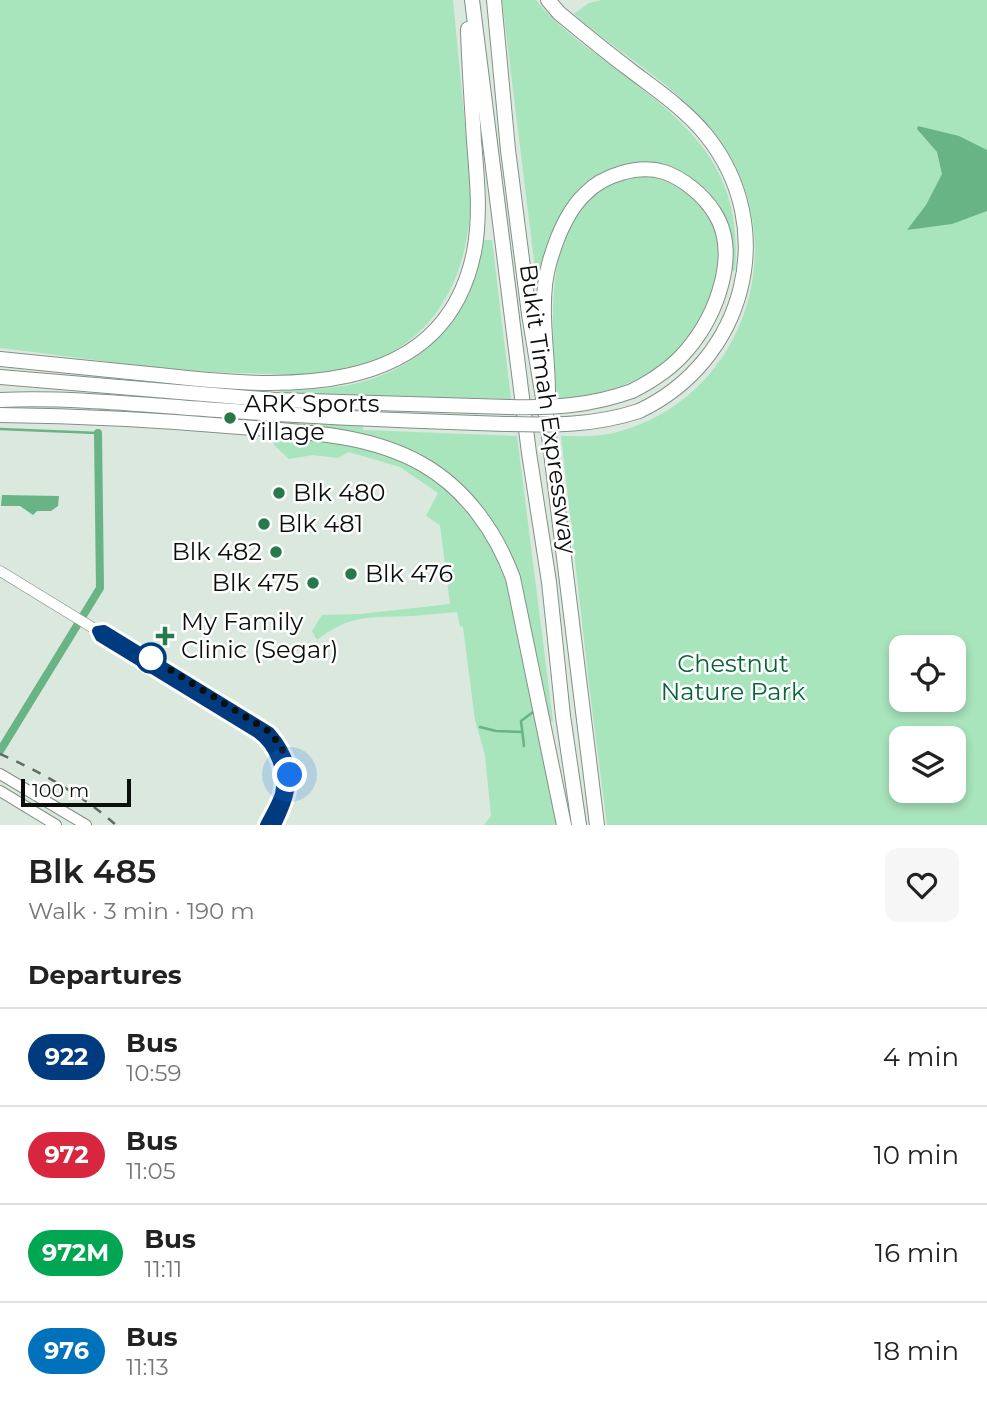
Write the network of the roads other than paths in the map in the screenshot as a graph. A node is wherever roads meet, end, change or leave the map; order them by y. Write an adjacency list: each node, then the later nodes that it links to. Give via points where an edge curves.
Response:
1 (469, 0): 4 (highway, via 477,229 469,270 448,313 422,343 355,375 287,384); 23 (highway, Bukit Timah Expressway)
2 (494, 0): 12 (highway, Bukit Timah Expressway, via 508,150)
3 (548, 0): 7 (highway, bridge, via 705,134 722,159 740,203 746,254 742,286 715,349 671,393 639,411 598,423 556,425 341,419)
4 (0, 359)
5 (0, 377): 12 (highway, bridge, via 275,400 541,408 579,406 609,400 673,365 694,340 720,288 725,261 720,224 698,193 664,172 614,175 586,192 556,240 545,306)
6 (0, 394): 7 (highway)
7 (30, 398): 8 (highway)
8 (0, 400)
9 (0, 408): 11 (highway)
10 (0, 415): 11 (highway)
11 (70, 416): 22 (highway, via 210,424 376,444 424,465 446,481 498,542 509,568)
12 (548, 428): 24 (highway, Bukit Timah Expressway)
13 (0, 571): 14 (street)
14 (97, 631): 20 (street, via 269,744 281,783); 21 (street, via 104,630 270,732 284,752 290,775 289,799)
15 (0, 774): 16 (main road)
16 (17, 783): 17 (main road); 19 (main road)
17 (4, 794): 18 (main road)
18 (56, 825)
19 (86, 825)
20 (265, 825)
21 (276, 825)
22 (564, 825)
23 (579, 825)
24 (597, 825)

